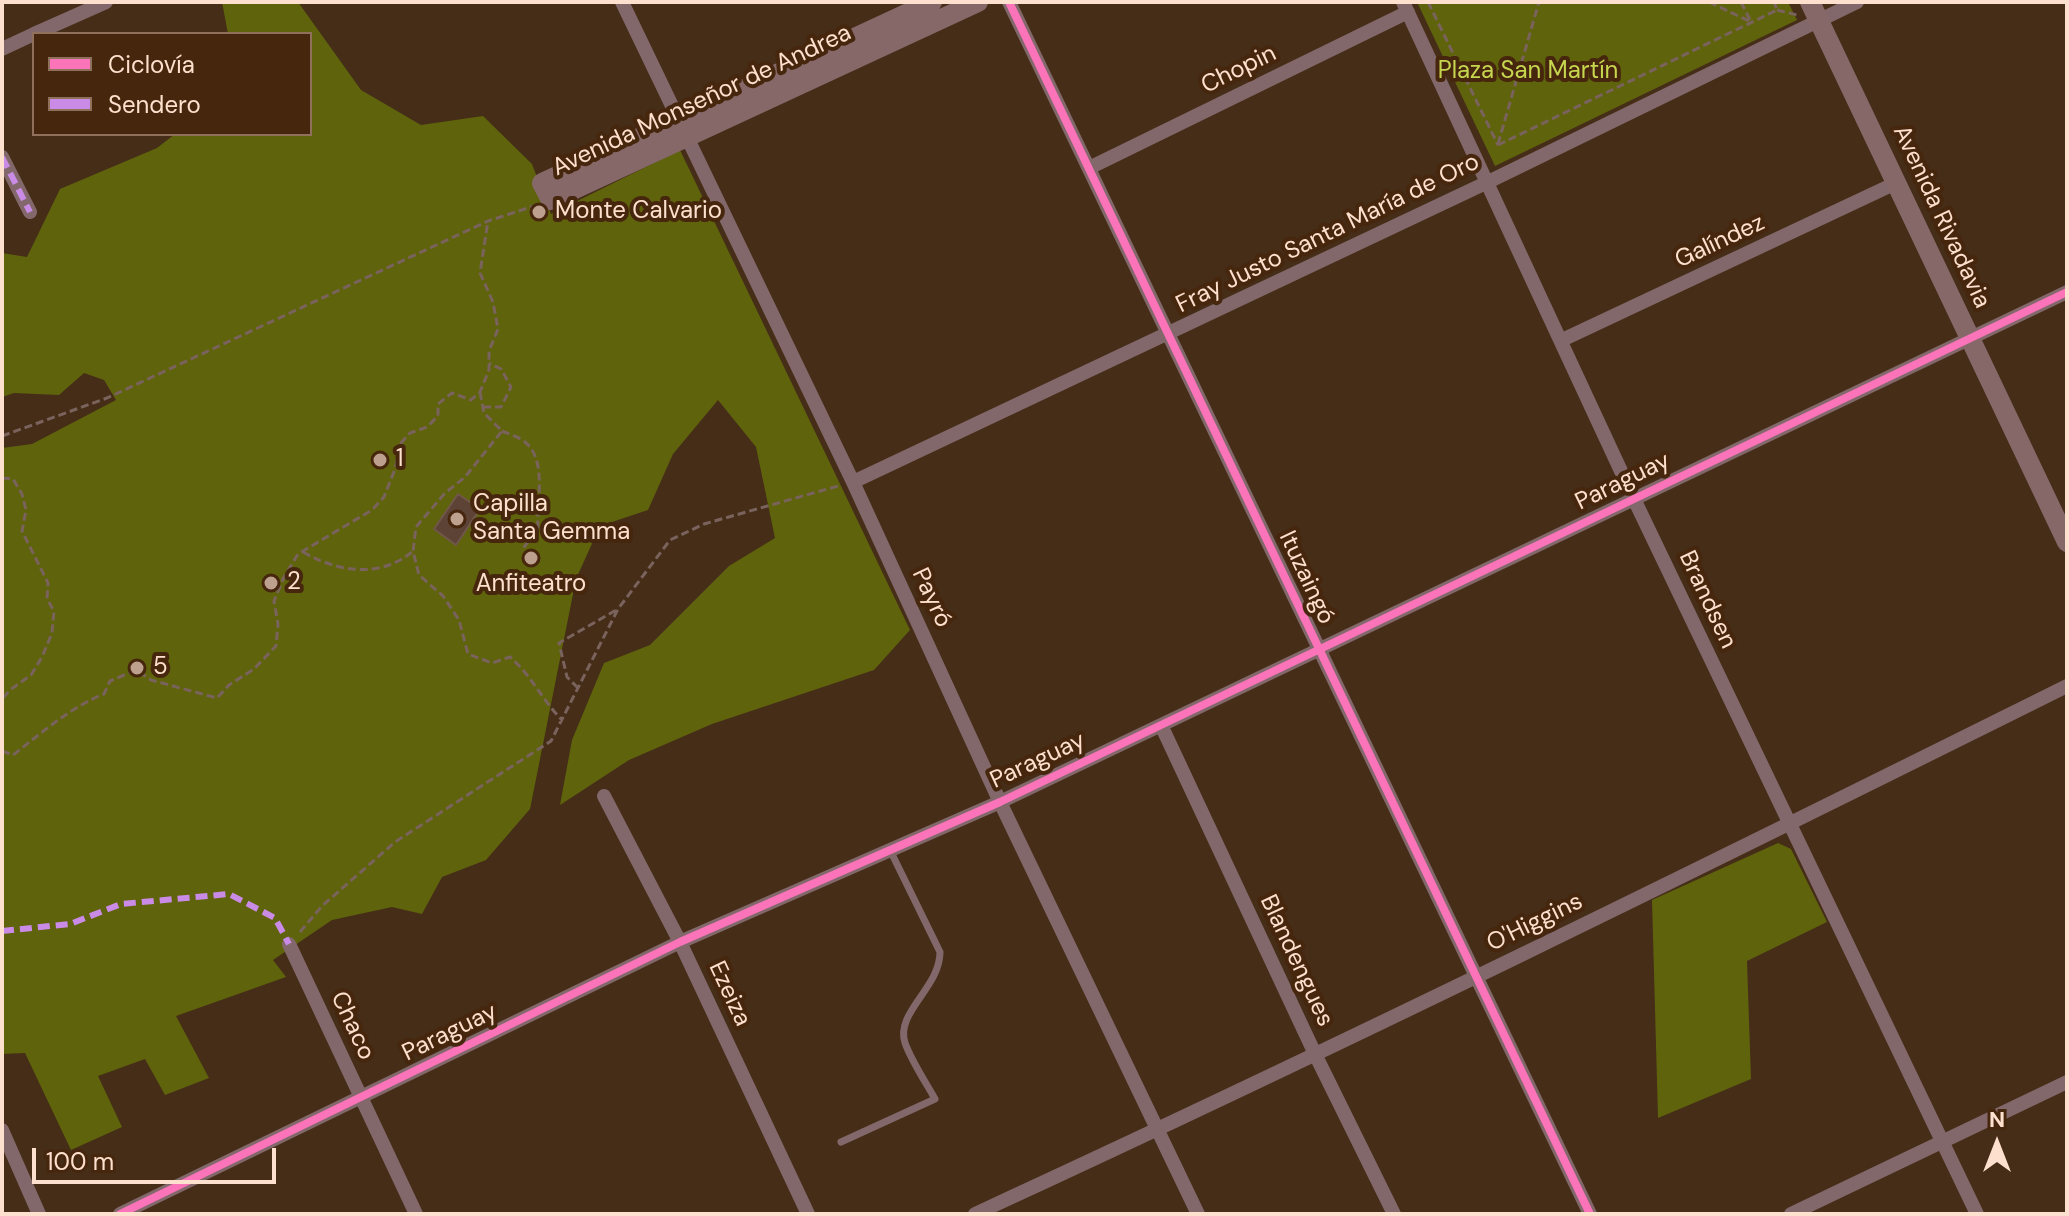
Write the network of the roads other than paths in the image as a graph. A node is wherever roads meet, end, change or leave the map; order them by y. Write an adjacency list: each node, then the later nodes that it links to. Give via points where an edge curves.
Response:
1 (106, 2): 9 (street)
2 (622, 2): 12 (street, Payró)
3 (932, 2): 12 (street, Avenida Monseñor de Andrea)
4 (978, 2): 12 (street, Avenida Monseñor de Andrea)
5 (1009, 2): 14 (street, Ituzaingó)
6 (1857, 2): 8 (street, Fray Justo Santa María de Oro)
7 (1405, 7): 14 (street, Chopin); 15 (street, Brandsen)
8 (1814, 11): 15 (street, Fray Justo Santa María de Oro); 16 (street, Avenida Rivadavia)
9 (38, 32)
10 (32, 35): 11 (street)
11 (2, 49)
12 (683, 129): 17 (street, Avenida Monseñor de Andrea, via 542,183); 23 (street, Payró)
13 (2, 157): 18 (street)
14 (1089, 168): 20 (street, Ituzaingó)
15 (1488, 182): 20 (street, Fray Justo Santa María de Oro); 22 (street, Brandsen)
16 (1896, 183): 21 (street, Avenida Rivadavia); 22 (street, Galíndez)
17 (551, 200)
18 (30, 212)
19 (2067, 292): 21 (street, Paraguay)
20 (1168, 334): 23 (street, Fray Justo Santa María de Oro); 26 (street, Ituzaingó)
21 (1970, 338): 24 (street, Paraguay); 25 (street, Avenida Rivadavia)
22 (1562, 340): 24 (street, Brandsen)
23 (853, 482): 30 (street, Payró)
24 (1634, 499): 26 (street, Paraguay); 31 (street, Brandsen)
25 (2067, 542)
26 (1318, 650): 28 (street, Paraguay); 35 (street, Ituzaingó)
27 (2067, 686): 31 (street, O'Higgins)
28 (1161, 725): 30 (street, Paraguay); 36 (street, Blandengues)
29 (604, 796): 33 (street, Ezeiza)
30 (1000, 802): 32 (street, Paraguay); 40 (street, Payró)
31 (1789, 825): 35 (street, O'Higgins); 41 (street, Brandsen)
32 (890, 850): 33 (street, Paraguay); 42 (lane, via 940,952 934,978 904,1020 904,1040 935,1099)
33 (680, 942): 38 (street, Paraguay); 47 (street, Ezeiza)
34 (289, 944): 38 (street, Chaco)
35 (1474, 977): 36 (street, O'Higgins); 51 (street, Ituzaingó)
36 (1315, 1054): 40 (street, O'Higgins); 50 (street, Blandengues)
37 (2067, 1082): 41 (street)
38 (361, 1099): 45 (street, Paraguay); 46 (street, Chaco)
39 (2, 1130): 44 (street)
40 (1156, 1131): 48 (street, O'Higgins); 49 (street, Payró)
41 (1943, 1141): 43 (street); 52 (street, Brandsen)
42 (841, 1142)
43 (1796, 1213)
44 (39, 1214)
45 (120, 1214)
46 (416, 1214)
47 (808, 1214)
48 (975, 1214)
49 (1198, 1214)
50 (1394, 1214)
51 (1590, 1214)
52 (1977, 1214)

